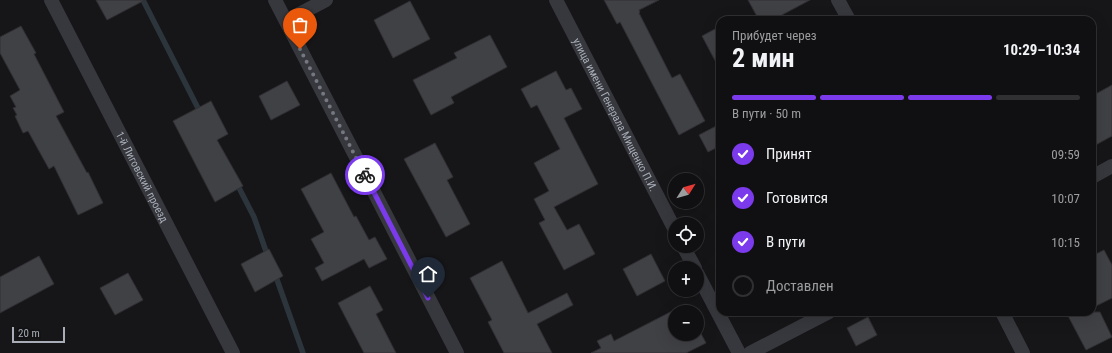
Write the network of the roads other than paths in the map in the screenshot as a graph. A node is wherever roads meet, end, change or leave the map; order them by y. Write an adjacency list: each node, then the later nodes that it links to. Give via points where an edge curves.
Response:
1 (50, 0): 16 (street, 1-й Лиговский проезд)
2 (275, 0): 7 (street)
3 (326, 0): 7 (street)
4 (556, 0): 10 (street, улица имени Генерала Мищенко П.И.)
5 (838, 0): 6 (street)
6 (846, 16)
7 (286, 21): 17 (street)
8 (1112, 166): 9 (street)
9 (1096, 175)
10 (668, 217)
11 (704, 286): 12 (street)
12 (716, 309)
13 (720, 316): 18 (street)
14 (821, 316): 19 (street)
15 (1004, 316): 20 (street)
16 (233, 353)
17 (457, 353)
18 (739, 353)
19 (750, 353)
20 (1023, 353)

